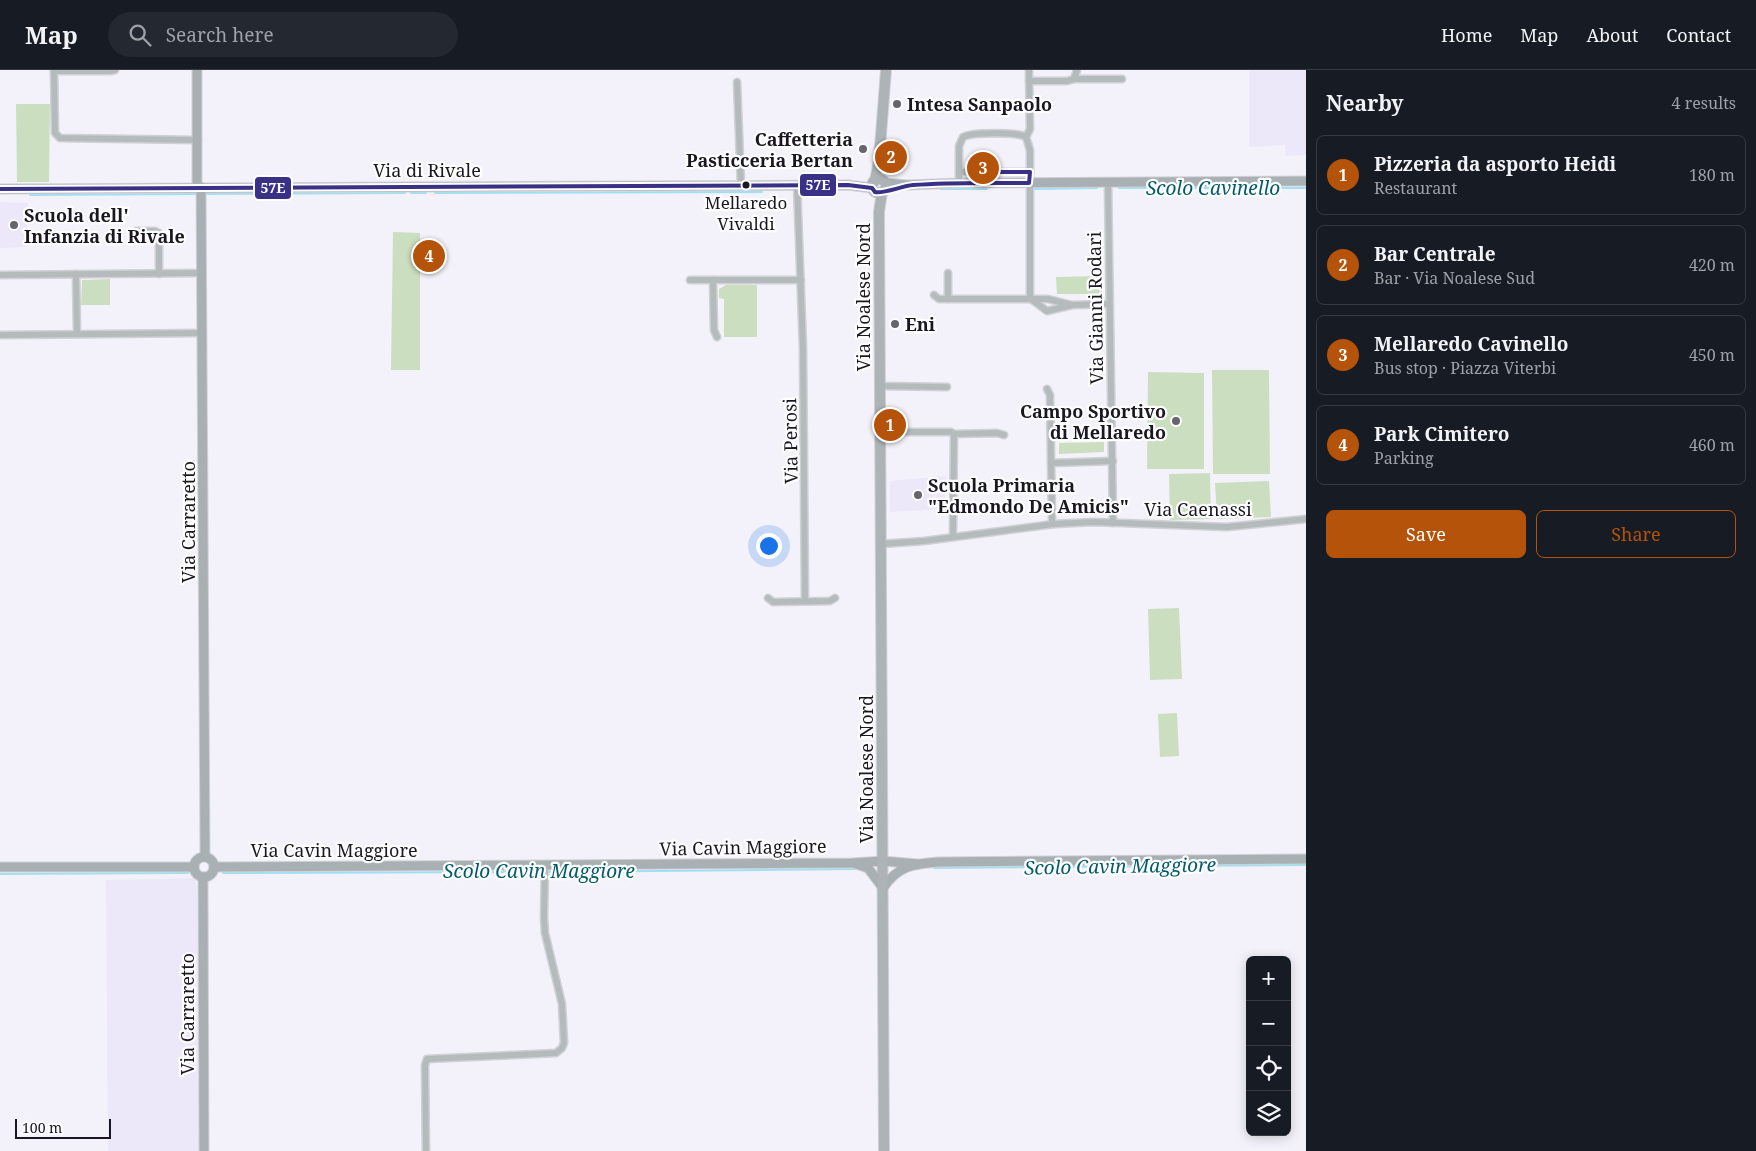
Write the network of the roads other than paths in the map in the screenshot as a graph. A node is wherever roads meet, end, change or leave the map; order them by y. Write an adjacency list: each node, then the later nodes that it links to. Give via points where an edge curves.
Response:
1 (54, 70): 2 (street); 12 (street, via 55,133 60,138)
2 (115, 70)
3 (198, 70): 12 (street, Via Carraretto)
4 (886, 70): 21 (main road, Via Noalese Nord)
5 (1029, 70): 9 (street)
6 (1077, 70): 7 (street)
7 (1074, 78): 8 (street); 9 (street, via 1067,81)
8 (1122, 80)
9 (1029, 81): 11 (street, via 1030,129)
10 (737, 82): 19 (street)
11 (1026, 138): 13 (street, via 1017,134 963,137 959,146); 14 (street, via 1030,150)
12 (198, 140): 22 (street, Via Carraretto)
13 (959, 172): 14 (street); 16 (street)
14 (1030, 172): 17 (street)
15 (1306, 182): 18 (street)
16 (960, 183): 17 (street); 21 (street)
17 (1029, 183): 18 (street); 35 (street)
18 (1108, 183): 37 (street, Via Gianni Rodari)
19 (742, 185): 20 (street, Via di Rivale); 22 (street, Via di Rivale)
20 (796, 185): 21 (street, Via di Rivale); 32 (street, Via Perosi)
21 (879, 186): 42 (main road, Via Noalese Nord)
22 (199, 187): 23 (street, Via di Rivale, via 54,185); 25 (street, Via Carraretto)
23 (0, 189)
24 (136, 231): 28 (street, via 159,233)
25 (202, 273): 28 (street); 38 (street, Via Carraretto)
26 (948, 273): 34 (street)
27 (76, 274): 28 (street); 29 (street); 39 (street)
28 (160, 274)
29 (0, 275)
30 (690, 280): 31 (street)
31 (714, 280): 32 (street); 41 (street, via 714,330)
32 (801, 280): 57 (street, Via Perosi)
33 (934, 295): 34 (street)
34 (948, 299): 35 (street)
35 (1030, 299): 36 (street); 36 (street, via 1047,310)
36 (1072, 304): 37 (street)
37 (1109, 304): 48 (street, Via Gianni Rodari)
38 (202, 333): 39 (street); 58 (street, Via Carraretto)
39 (77, 334): 40 (street)
40 (0, 335)
41 (717, 337)
42 (880, 386): 43 (street, Via Noalese Nord); 45 (main road, Via Noalese Nord)
43 (947, 386)
44 (1047, 389): 49 (street, via 1050,395)
45 (880, 432): 46 (street); 54 (main road, Via Noalese Nord)
46 (954, 434): 47 (street); 53 (street)
47 (1004, 435)
48 (1113, 460): 49 (street); 51 (street, Via Gianni Rodari)
49 (1051, 463): 52 (street)
50 (1306, 519): 51 (street, Via Caenassi, via 1227,527)
51 (1113, 523): 52 (street, Via Caenassi)
52 (1054, 524): 53 (street, Via Caenassi)
53 (953, 536): 54 (street, Via Caenassi)
54 (881, 544): 61 (main road, Via Noalese Nord)
55 (768, 598): 57 (street, via 773,602)
56 (835, 598): 57 (street)
57 (805, 601)
58 (205, 856): 63 (street, via 198,859); 64 (street, via 211,859)
59 (1306, 859): 62 (street, Via Cavin Maggiore)
60 (852, 863): 61 (street, Via Cavin Maggiore); 66 (street, Via Cavin Maggiore); 67 (street, Via Cavin Maggiore)
61 (883, 863): 62 (street, Via Cavin Maggiore); 66 (street, Via Cavin Maggiore); 68 (street, Via Cavin Maggiore, via 888,869); 70 (main road, Via Noalese Nord)
62 (918, 864): 68 (street, Via Cavin Maggiore)
63 (194, 867): 65 (street); 69 (street)
64 (214, 867): 67 (street, Via Cavin Maggiore); 69 (street, via 211,874)
65 (0, 868)
66 (868, 868): 70 (street)
67 (544, 870): 72 (street, via 545,933 562,1004 562,1048 556,1053 426,1059)
68 (898, 871): 70 (street, Via Cavin Maggiore)
69 (202, 877): 71 (street, Via Carraretto)
70 (883, 888): 73 (main road, Via Noalese Nord)
71 (204, 1151)
72 (426, 1151)
73 (884, 1151)

